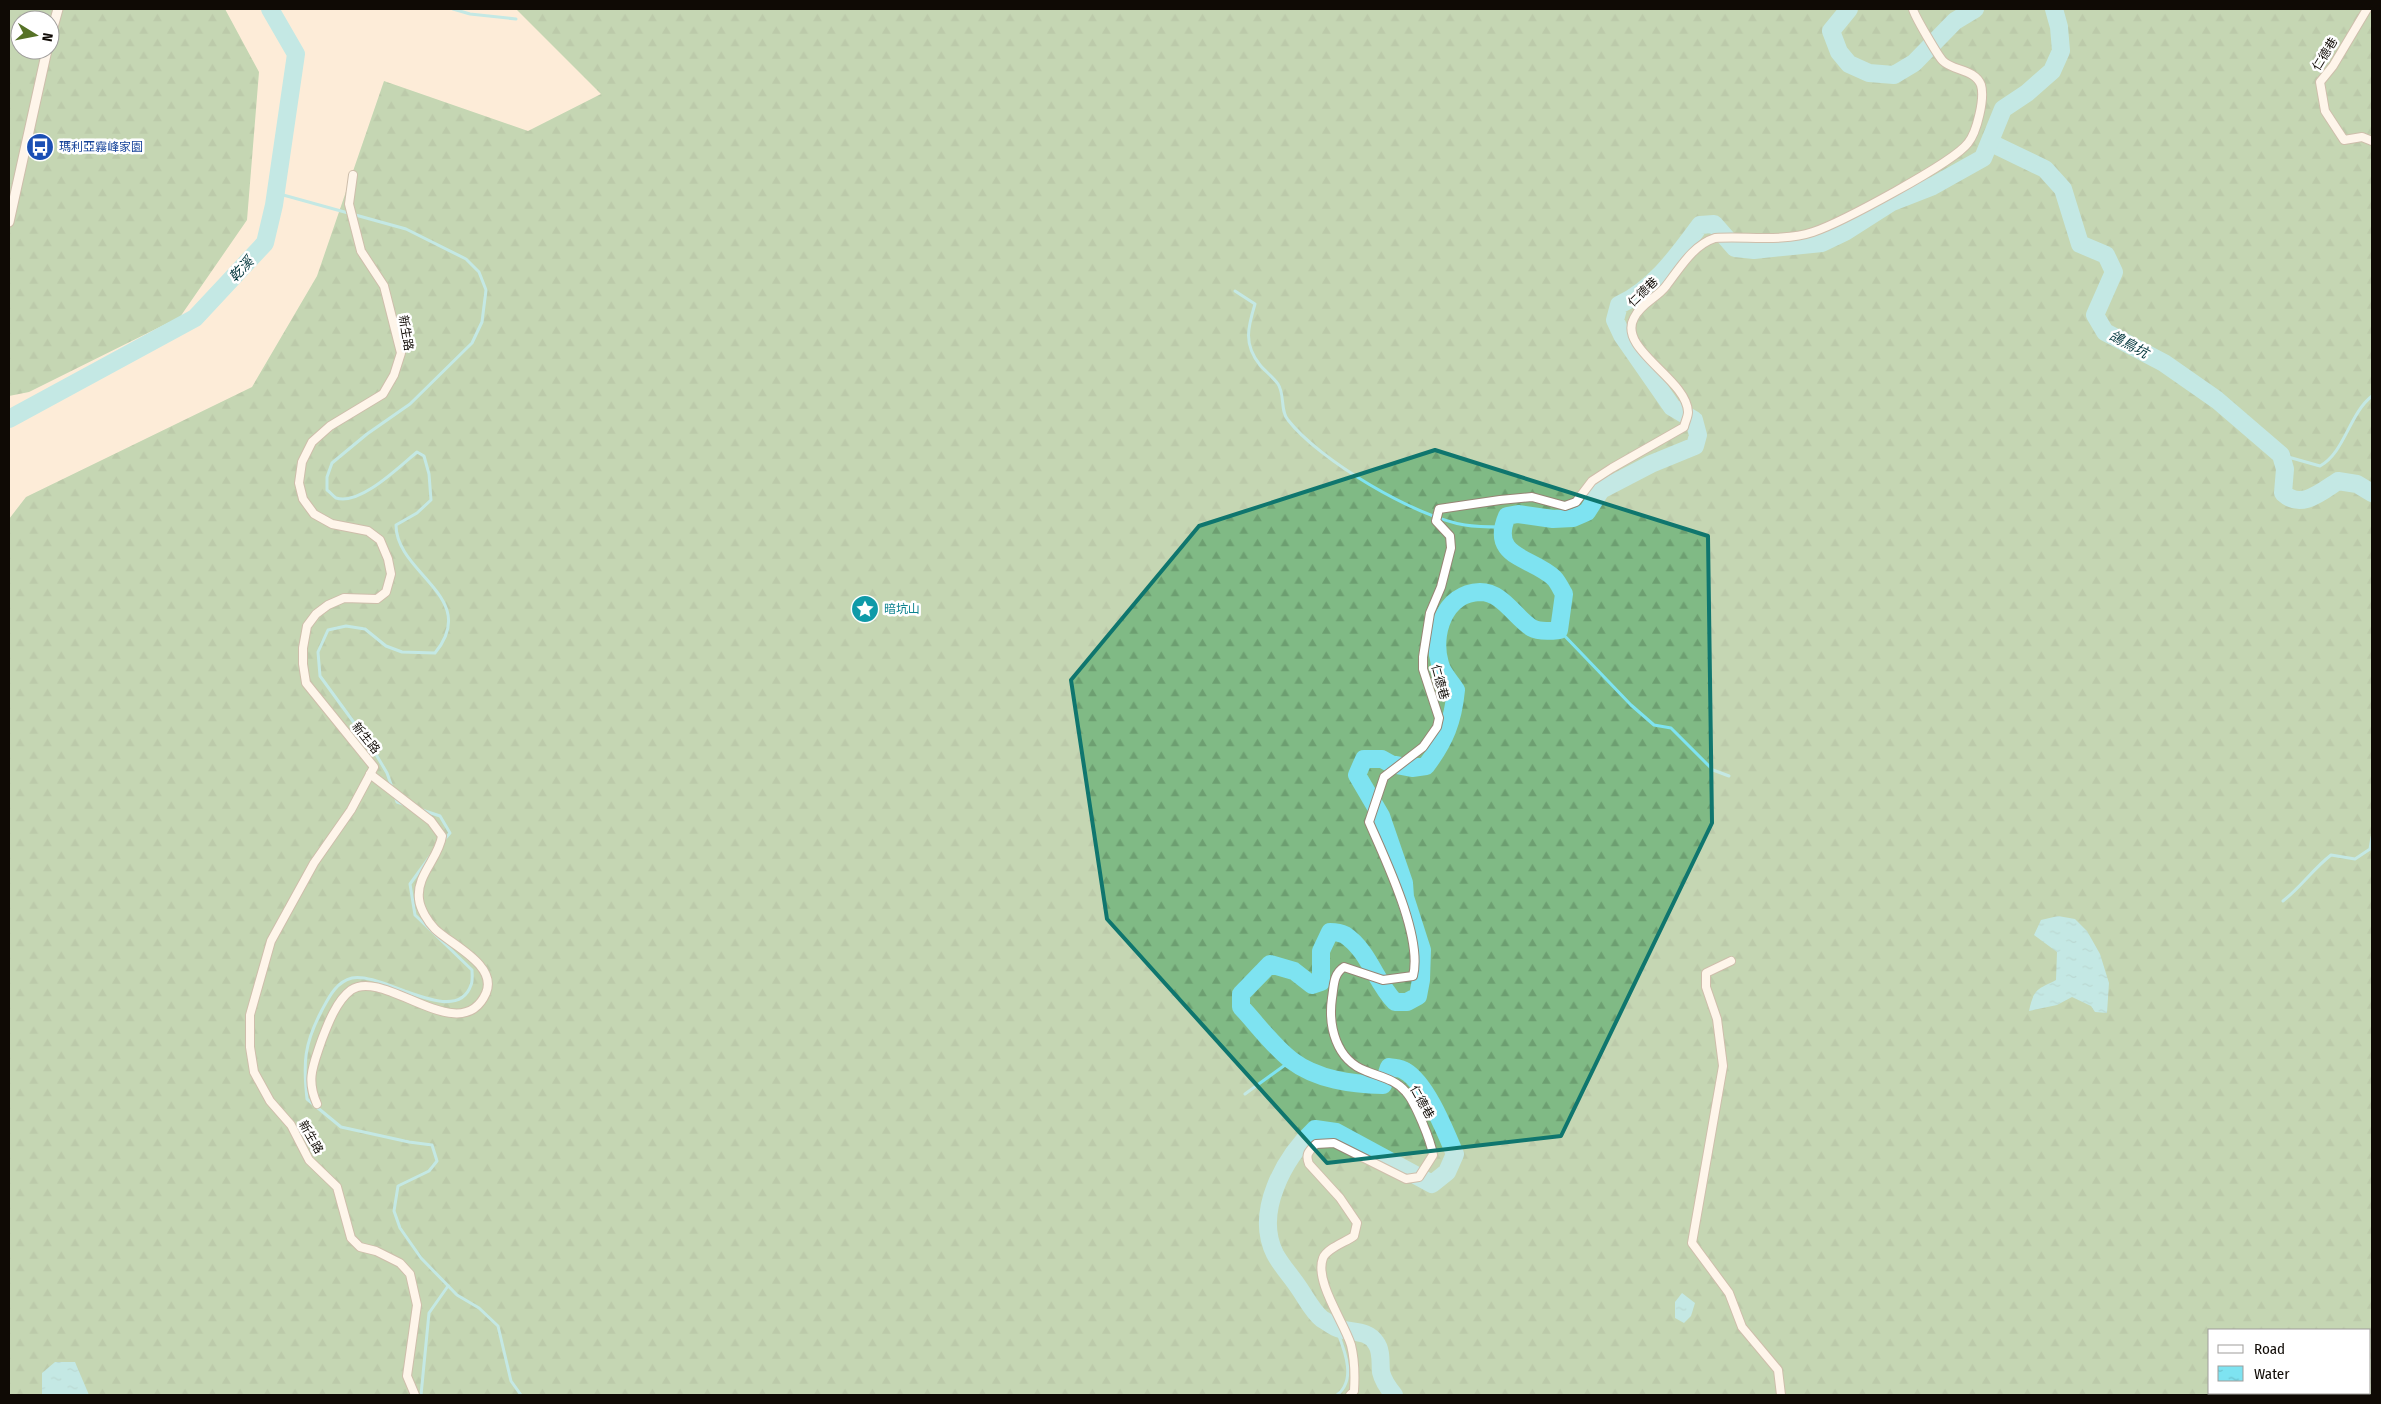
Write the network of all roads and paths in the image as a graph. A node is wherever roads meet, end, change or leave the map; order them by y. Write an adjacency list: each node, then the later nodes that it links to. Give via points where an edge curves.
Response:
1 (1913, 9): 11 (street, 仁德巷, via 1943,62 1974,76 1981,85 1982,102 1968,144 1939,165 1814,232 1790,237 1715,238 1695,250 1663,290 1644,304 1630,329 1635,342 1681,393 1688,414 1684,427 1592,481 1576,502 1565,506 1532,497 1439,509 1436,521 1450,536 1452,548 1430,614 1423,657 1439,718 1437,727 1423,747 1384,777 1369,822 1391,872 1411,932 1415,968 1412,976 1380,980 1344,967 1336,975 1330,1015 1339,1051 1363,1070 1394,1081 1407,1092 1432,1145 1433,1155 1419,1177 1406,1180 1334,1143 1316,1144 1308,1151 1307,1158 1357,1222 1354,1236 1328,1252 1323,1257 1322,1266 1323,1279 1348,1337 1356,1365 1354,1391)
2 (2367, 9): 4 (street, 仁德巷, via 2320,82 2325,111 2344,140 2362,137)
3 (45, 60): 6 (street)
4 (2372, 141)
5 (353, 175): 7 (street, 新生路, via 349,206 361,251 384,286 401,353 383,394 330,426 312,442 302,462 299,483 303,499 314,514 332,524 368,531 380,540 390,574 386,592 377,599 344,598 316,614 307,626 303,664 306,683 374,767)
6 (9, 222)
7 (370, 774): 9 (street, via 431,821 442,840 422,876 418,898 435,929 483,969 486,993 472,1010 460,1014 442,1011 377,988 365,986 352,990 328,1024 312,1067 310,1089); 10 (street, 新生路, via 351,810 314,863 271,941 250,1015 250,1047 254,1072 270,1102 291,1125 309,1160 337,1188 351,1238 360,1247 400,1263 410,1274 417,1305 407,1376)
8 (1731, 961): 12 (street, via 1706,973 1706,988 1717,1019 1723,1066 1692,1243 1729,1293 1742,1327 1778,1370)
9 (317, 1104)
10 (415, 1395)
11 (1350, 1395)
12 (1781, 1395)

